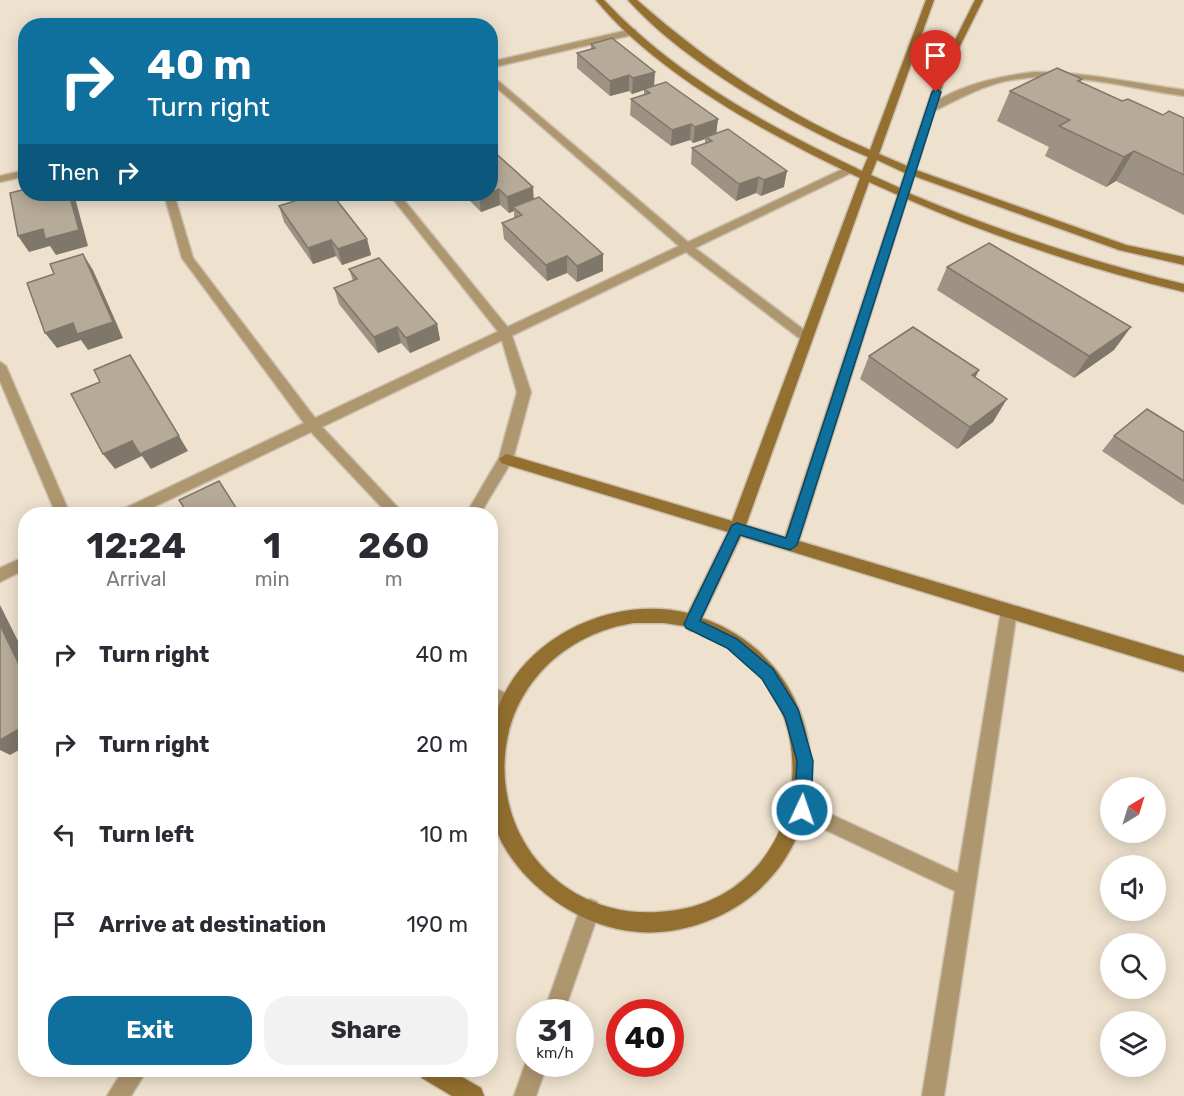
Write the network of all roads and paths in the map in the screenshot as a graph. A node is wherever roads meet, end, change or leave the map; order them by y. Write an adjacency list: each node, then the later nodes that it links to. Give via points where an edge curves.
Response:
1 (600, 0): 5 (street)
2 (632, 0): 10 (street, via 680,43 750,91)
3 (930, 0): 10 (street)
4 (979, 0): 9 (street, via 942,74)
5 (633, 32): 6 (street); 11 (street, via 688,79 809,150)
6 (498, 63)
7 (498, 84): 19 (street)
8 (1184, 93): 9 (street, via 1106,79 1035,74 985,83)
9 (931, 109): 12 (street)
10 (873, 156): 12 (street); 14 (street)
11 (851, 169): 14 (street); 19 (street)
12 (911, 172): 16 (street); 20 (street, via 1123,248)
13 (18, 175): 15 (street)
14 (866, 176): 16 (street); 23 (street)
15 (0, 178)
16 (904, 193): 21 (street, via 944,212 1117,274); 32 (street)
17 (171, 201): 25 (street, via 188,258)
18 (400, 201): 22 (street)
19 (687, 247): 22 (street); 23 (street)
20 (1184, 261)
21 (1184, 288)
22 (506, 333): 25 (street); 26 (street, via 524,392)
23 (807, 338): 31 (street)
24 (0, 366): 27 (street)
25 (313, 426): 28 (street); 29 (street)
26 (506, 459): 30 (street); 31 (street)
27 (60, 507)
28 (141, 507)
29 (390, 507)
30 (477, 507)
31 (737, 529): 32 (street); 36 (street)
32 (790, 545): 35 (street)
33 (18, 566): 34 (street)
34 (0, 575)
35 (1009, 611): 37 (street); 41 (street)
36 (691, 624): 38 (street, via 643,616 596,623 552,645); 40 (street, via 732,643 767,674 792,714 805,761)
37 (1184, 664)
38 (499, 699)
39 (498, 795): 42 (street, via 507,829 540,876)
40 (802, 810): 41 (street); 42 (street, via 782,856 747,894 699,917 644,922)
41 (966, 886): 50 (street)
42 (590, 909): 43 (street)
43 (559, 999)
44 (131, 1077): 47 (street)
45 (442, 1077): 48 (street)
46 (532, 1077): 49 (street)
47 (118, 1096)
48 (473, 1096)
49 (525, 1096)
50 (933, 1096)

